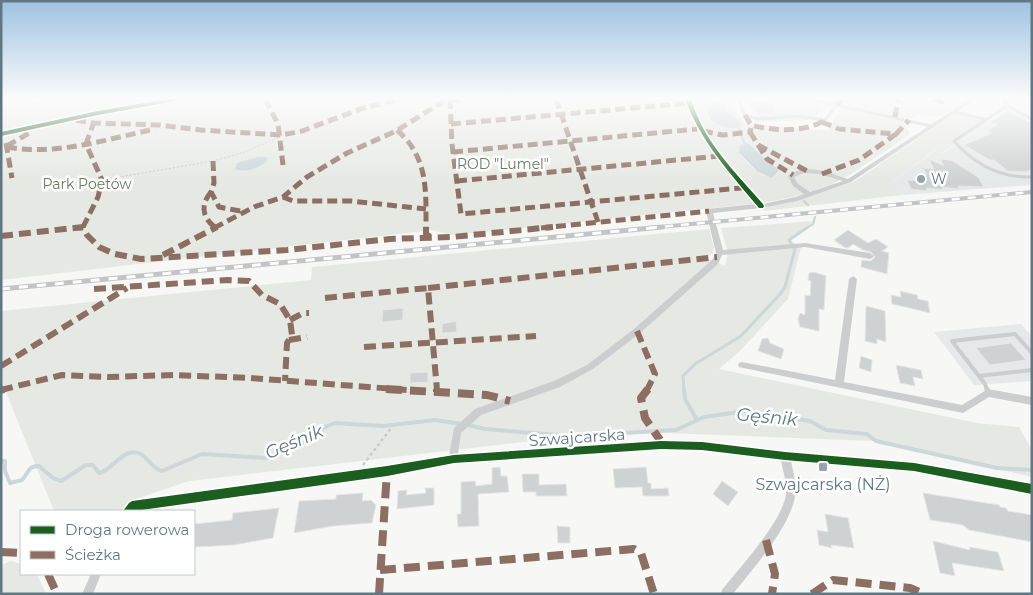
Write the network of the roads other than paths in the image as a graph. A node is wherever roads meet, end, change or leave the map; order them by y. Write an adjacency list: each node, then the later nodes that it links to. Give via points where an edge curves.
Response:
1 (700, 127): 7 (street, via 710,144)
2 (930, 127): 5 (street)
3 (975, 127): 4 (lane, via 954,141 959,148 996,173 1015,178)
4 (1032, 177)
5 (849, 181): 6 (street); 6 (street, via 810,172 793,174 795,184)
6 (809, 195): 7 (street)
7 (761, 206): 8 (street, via 709,211)
8 (720, 253): 9 (street, via 814,246); 19 (street, via 715,262 637,331 590,367 557,384 478,412 458,432)
9 (870, 256)
10 (853, 279): 15 (street)
11 (1032, 353): 14 (lane, via 1015,334 952,341)
12 (742, 365): 15 (street)
13 (1032, 370): 14 (lane)
14 (979, 376): 16 (lane)
15 (839, 384): 16 (street, via 963,409)
16 (988, 393): 17 (street)
17 (1032, 401)
18 (785, 456): 19 (street, Szwajcarska, via 702,446 661,445); 20 (street, Szwajcarska, via 923,469); 24 (street, via 790,493 788,504 774,529)
19 (454, 459): 21 (street, Szwajcarska, via 132,506)
20 (1032, 489)
21 (129, 510)
22 (96, 575): 23 (street)
23 (86, 594)
24 (726, 594)

